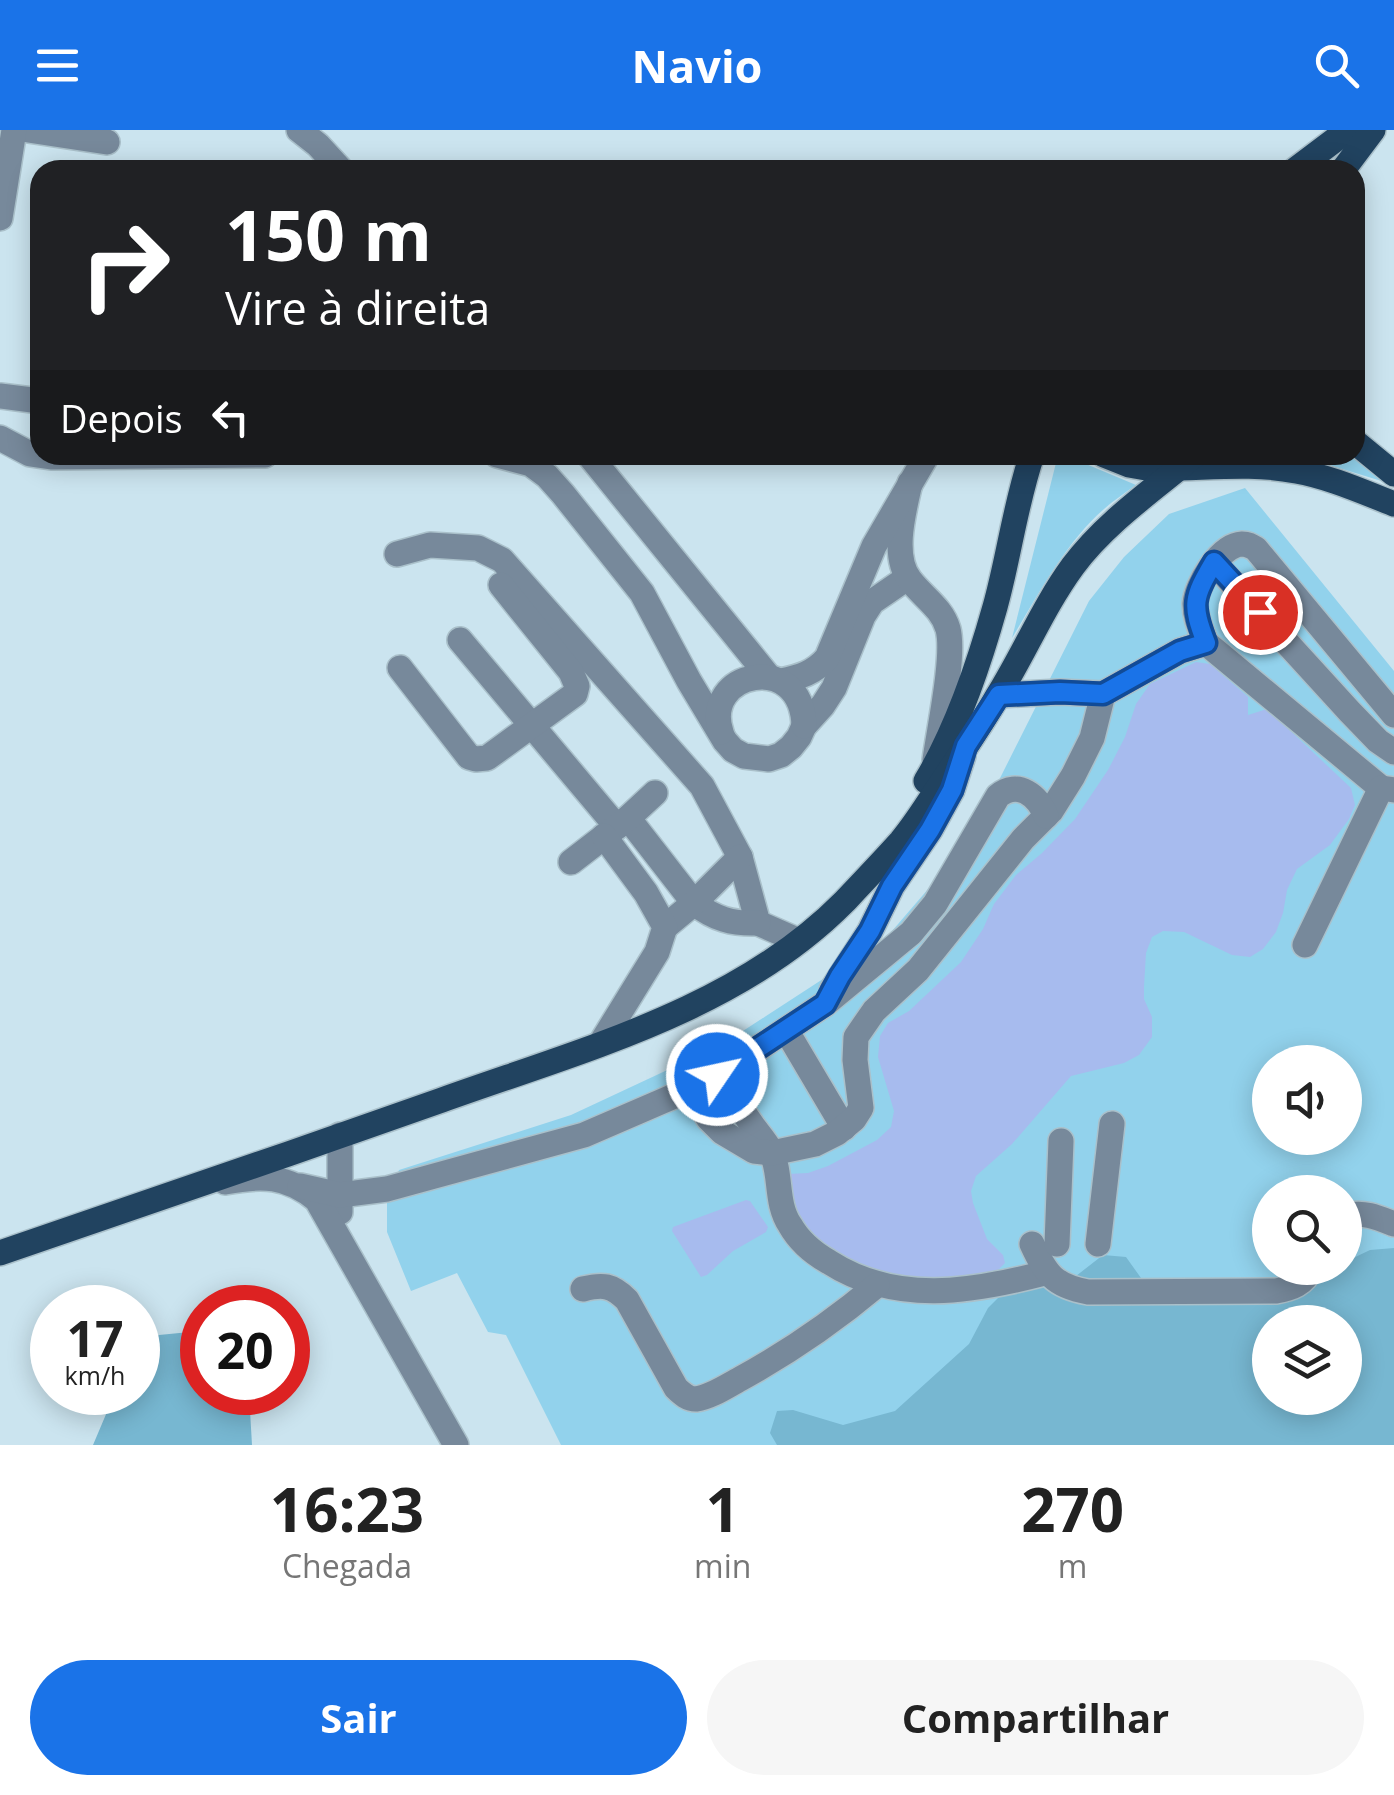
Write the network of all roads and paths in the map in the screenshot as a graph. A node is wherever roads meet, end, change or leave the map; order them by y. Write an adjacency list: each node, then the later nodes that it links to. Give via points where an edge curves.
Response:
1 (14, 130): 10 (street)
2 (28, 130): 6 (street)
3 (298, 130): 7 (street)
4 (1348, 130): 8 (main road)
5 (1372, 130): 9 (main road)
6 (107, 142)
7 (333, 160)
8 (1308, 160)
9 (1350, 160)
10 (0, 218)
11 (0, 396): 12 (street)
12 (30, 400)
13 (0, 438): 15 (street)
14 (1365, 450): 24 (main road)
15 (30, 454)
16 (531, 465): 40 (street, via 642,593)
17 (596, 465): 34 (street)
18 (921, 465): 25 (street)
19 (1029, 465): 43 (main road, via 995,606)
20 (1129, 465): 21 (main road)
21 (1164, 465)
22 (1183, 465): 36 (main road, via 1115,520 1072,568)
23 (1243, 465): 26 (main road, via 1297,471)
24 (1394, 474)
25 (910, 482): 29 (street, via 900,538); 34 (street, via 874,546 827,658 808,674)
26 (1394, 504)
27 (397, 554): 48 (street, via 430,544 478,548 502,560 702,786)
28 (1214, 562): 32 (street, via 1195,603); 37 (street, via 1238,544 1256,550); 42 (street)
29 (907, 578): 39 (street, via 872,602 834,688); 43 (street, via 948,630)
30 (501, 585): 38 (street, via 577,686)
31 (460, 640): 38 (street)
32 (1206, 643): 35 (street); 44 (street)
33 (400, 668): 38 (street, via 476,760)
34 (775, 679): 39 (street, via 799,700); 40 (street, via 752,677 725,694 718,726)
35 (1103, 694): 36 (street); 46 (street, via 1092,738)
36 (999, 695): 41 (main road)
37 (1394, 715)
38 (531, 726): 47 (street)
39 (804, 726): 40 (street, via 791,748 769,759 744,756)
40 (724, 741)
41 (966, 746): 50 (main road, via 917,820); 56 (street, via 952,790)
42 (1394, 752)
43 (934, 768): 50 (main road)
44 (1388, 789): 55 (street)
45 (654, 793): 47 (street)
46 (1046, 816): 56 (street, via 1030,793 1006,789 923,919); 62 (street, via 856,1037 861,1108)
47 (616, 827): 49 (street); 51 (street); 53 (street)
48 (740, 856): 51 (street); 52 (street)
49 (571, 862)
50 (875, 867): 54 (main road)
51 (694, 903): 52 (street, via 732,923); 53 (street)
52 (758, 923): 54 (street)
53 (665, 927): 58 (street)
54 (799, 942): 58 (main road, via 736,983)
55 (1306, 946)
56 (825, 1004): 57 (street)
57 (786, 1030): 59 (street); 62 (street)
58 (601, 1043): 63 (main road)
59 (717, 1075): 60 (street); 65 (street)
60 (690, 1089): 65 (street, via 722,1132); 68 (street, via 584,1135 388,1189)
61 (1112, 1124): 72 (street)
62 (844, 1128): 65 (street, via 815,1144)
63 (340, 1135): 67 (main road); 68 (street)
64 (1061, 1140): 74 (street)
65 (772, 1153): 75 (street, via 781,1208 800,1240 843,1271)
66 (300, 1186): 67 (street, via 242,1179); 68 (street); 71 (street, via 317,1200)
67 (187, 1190): 73 (main road)
68 (340, 1195): 71 (street)
69 (1362, 1214): 70 (street)
70 (1394, 1224)
71 (340, 1242): 78 (street)
72 (1098, 1244)
73 (0, 1253)
74 (1045, 1272): 75 (street, via 947,1292); 76 (street, via 1088,1292 1234,1293)
75 (877, 1285): 77 (street, via 787,1353 695,1399 676,1388 620,1292 601,1284)
76 (1296, 1285)
77 (583, 1288)
78 (456, 1445)

